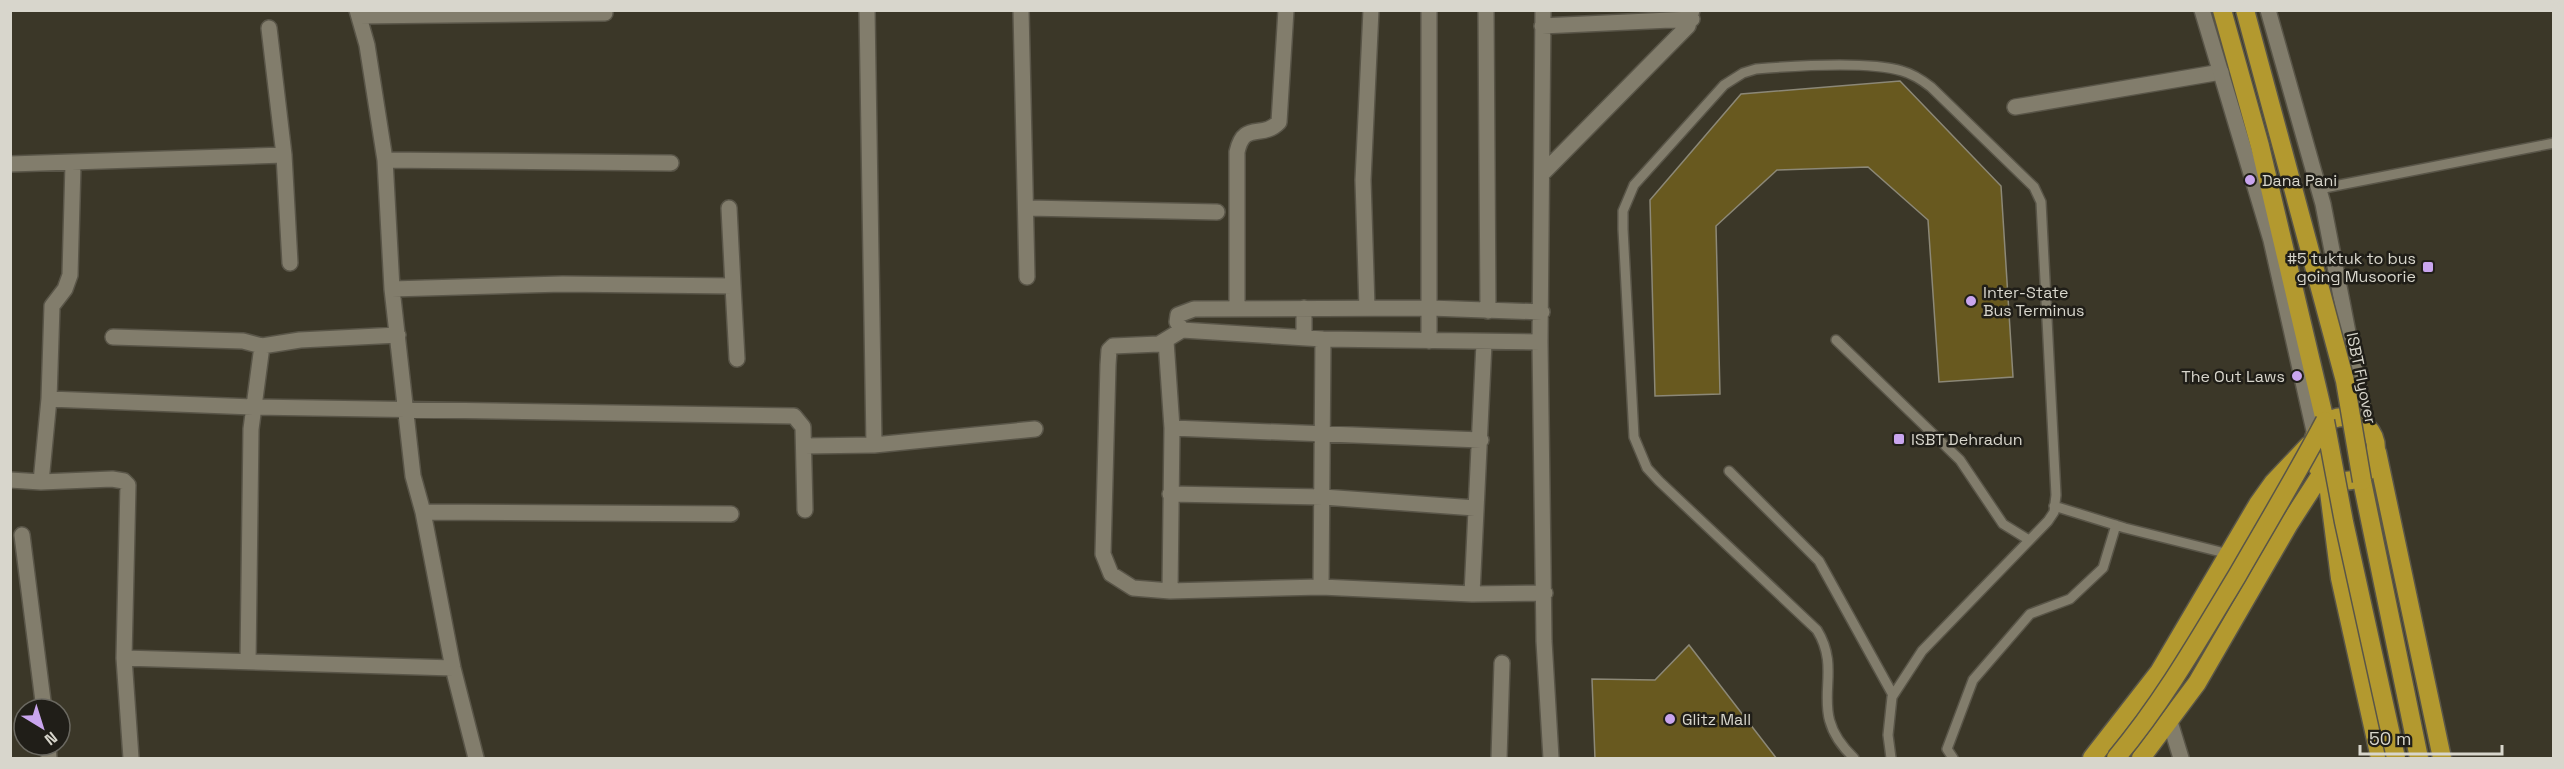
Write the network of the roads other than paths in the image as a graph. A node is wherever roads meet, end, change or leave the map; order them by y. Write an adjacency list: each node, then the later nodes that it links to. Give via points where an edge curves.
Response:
1 (867, 10): 60 (street)
2 (1021, 10): 27 (street)
3 (1286, 10): 36 (street, via 1279,122 1267,130 1247,132 1237,152)
4 (1371, 10): 34 (street, via 1363,180)
5 (1430, 10): 35 (street)
6 (1486, 10): 37 (street)
7 (2202, 10): 16 (street)
8 (2222, 10): 57 (highway, via 2260,146)
9 (2245, 10): 102 (highway, ISBT Flyover, bridge, via 2345,381 2368,518)
10 (2268, 10): 25 (street)
11 (358, 13): 12 (street); 20 (street, via 367,45)
12 (605, 13)
13 (1692, 15): 14 (street); 24 (street)
14 (1543, 18): 24 (street)
15 (269, 28): 19 (street)
16 (2221, 72): 17 (street); 57 (street, via 2271,240)
17 (2015, 107)
18 (2553, 143): 25 (lane)
19 (284, 155): 23 (street); 29 (street)
20 (385, 160): 21 (street); 32 (street)
21 (671, 163)
22 (10, 164): 23 (street)
23 (73, 164): 51 (street, via 70,275 66,289 52,306)
24 (1542, 174): 38 (street)
25 (2319, 189): 54 (street)
26 (729, 208): 31 (street)
27 (1028, 208): 28 (street); 30 (street)
28 (1217, 212)
29 (290, 262)
30 (1027, 277)
31 (733, 286): 32 (street, via 563,284); 50 (street)
32 (392, 289): 40 (street)
33 (1304, 308): 34 (street); 36 (street); 42 (street)
34 (1367, 308): 35 (street)
35 (1430, 308): 37 (street); 46 (street)
36 (1237, 309): 39 (street, via 1194,309 1181,313 1177,322)
37 (1488, 311): 38 (street)
38 (1542, 312): 47 (street)
39 (1182, 330): 42 (street); 45 (street)
40 (398, 335): 49 (street); 53 (street)
41 (113, 337): 49 (street, via 243,341)
42 (1304, 337): 43 (street)
43 (1323, 339): 46 (street); 58 (street)
44 (1836, 340): 76 (lane, via 1960,460 2002,524)
45 (1166, 341): 55 (street); 79 (street, via 1115,345 1109,350 1103,554 1111,574 1126,586)
46 (1429, 341): 48 (street)
47 (1540, 342): 48 (street); 80 (street)
48 (1484, 343): 59 (street)
49 (262, 346): 52 (street)
50 (737, 358)
51 (49, 399): 52 (street); 66 (street)
52 (253, 407): 53 (street); 83 (street, via 248,500)
53 (407, 411): 61 (street, via 794,416 803,427); 72 (street, via 413,476)
54 (2366, 425): 57 (highway, via 2338,417 2321,426); 62 (highway, via 2373,433)
55 (1172, 428): 58 (street); 67 (street)
56 (1035, 429): 60 (street)
57 (2318, 433): 64 (highway, via 2313,459); 77 (highway, via 2273,483); 97 (highway, bridge, via 2282,503 2188,657); 101 (highway, bridge, via 2344,522)
58 (1324, 434): 59 (street); 68 (street)
59 (1481, 440): 70 (street)
60 (874, 445): 61 (street)
61 (804, 446): 71 (street)
62 (2377, 452): 64 (highway, via 2367,472 2358,478 2348,481); 103 (highway)
63 (1730, 471): 86 (lane, via 1819,561)
64 (2325, 475): 88 (highway, via 2289,524 2208,665); 100 (highway, via 2340,578)
65 (10, 480): 66 (street)
66 (41, 482): 82 (street, via 112,479 128,485)
67 (1170, 494): 68 (street); 79 (street)
68 (1323, 496): 70 (street); 78 (street)
69 (2054, 506): 74 (lane); 76 (lane, via 2051,517); 93 (lane, via 2041,202 2034,187 1931,87 1902,70 1875,66 1770,68 1743,73 1724,85 1634,185 1625,205 1634,437 1647,468 1659,481 1817,630 1828,659 1828,724)
70 (1475, 508): 81 (street)
71 (805, 510)
72 (423, 512): 73 (street); 85 (street)
73 (731, 514)
74 (2116, 525): 77 (lane); 95 (lane, via 2103,568 2070,599 2030,614 1973,680 1947,749)
75 (22, 535): 87 (street)
76 (2029, 540): 86 (lane, via 1934,637)
77 (2229, 554): 96 (highway, via 2159,672)
78 (1321, 586): 79 (street); 81 (street)
79 (1170, 591)
80 (1545, 593): 81 (street); 92 (street)
81 (1472, 594)
82 (124, 658): 83 (street); 89 (street)
83 (248, 662): 85 (street)
84 (1502, 663): 91 (street)
85 (453, 668): 90 (street)
86 (1893, 695): 94 (lane, via 1888,735)
87 (42, 697)
88 (2170, 722): 98 (highway); 99 (street)
89 (131, 759)
90 (476, 759)
91 (1499, 759)
92 (1551, 759)
93 (1854, 759)
94 (1891, 759)
95 (1953, 759)
96 (2092, 759)
97 (2116, 759)
98 (2141, 759)
99 (2181, 759)
100 (2380, 759)
101 (2396, 759)
102 (2419, 759)
103 (2442, 759)

